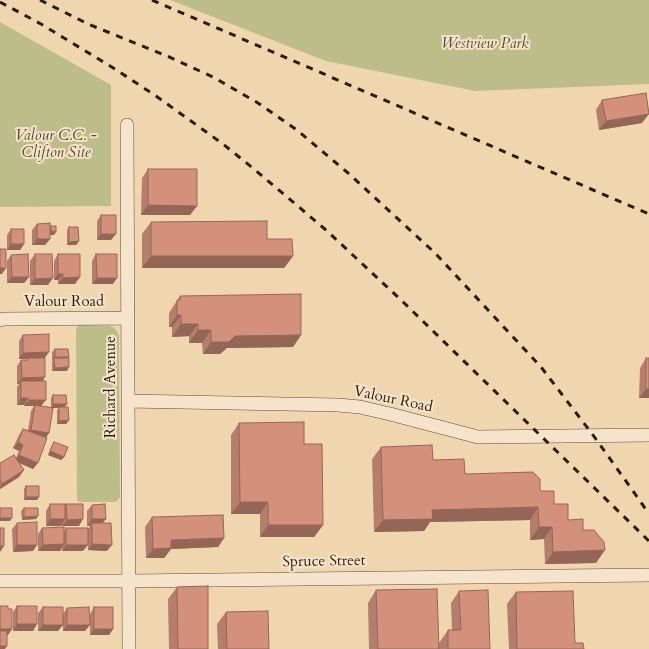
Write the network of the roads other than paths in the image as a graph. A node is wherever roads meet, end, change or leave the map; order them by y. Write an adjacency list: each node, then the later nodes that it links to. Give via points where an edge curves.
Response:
1 (126, 125): 2 (street, Richard Avenue)
2 (128, 318): 3 (street, Valour Road); 4 (street, Richard Avenue)
3 (0, 320)
4 (128, 401): 5 (street, Valour Road, via 345,406 390,414 478,438); 8 (street, Richard Avenue)
5 (649, 434)
6 (649, 575): 8 (street, Spruce Street)
7 (0, 581): 8 (street, Spruce Street)
8 (129, 581): 9 (street, Richard Avenue)
9 (129, 649)

